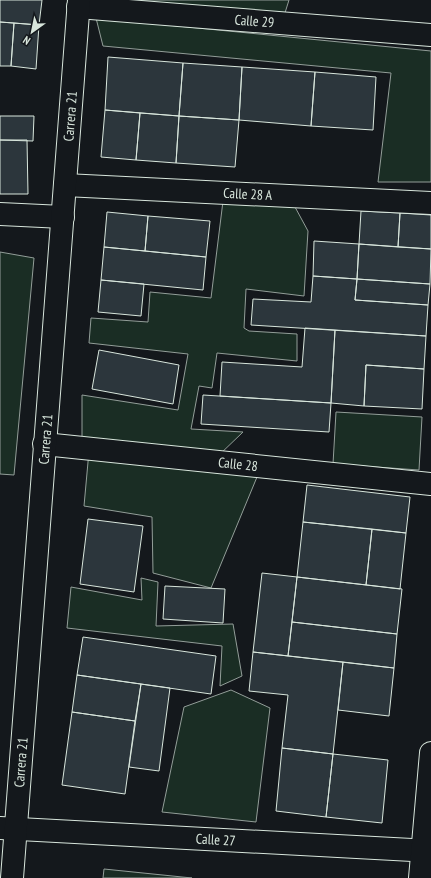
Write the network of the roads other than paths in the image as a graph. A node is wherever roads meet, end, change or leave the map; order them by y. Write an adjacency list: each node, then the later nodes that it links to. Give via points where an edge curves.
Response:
1 (78, 4): 2 (street, Calle 29); 3 (street, Carrera 21)
2 (431, 35)
3 (66, 185): 4 (street, Calle 28 A); 6 (street, Carrera 21)
4 (431, 203)
5 (0, 214): 6 (street)
6 (63, 217): 7 (street, Carrera 21)
7 (44, 444): 8 (street, Calle 28); 10 (street, Carrera 21)
8 (431, 484)
9 (431, 753): 11 (street)
10 (8, 829): 11 (street, Calle 27); 12 (street, Carrera 21)
11 (427, 851): 13 (street)
12 (12, 878)
13 (420, 878)

